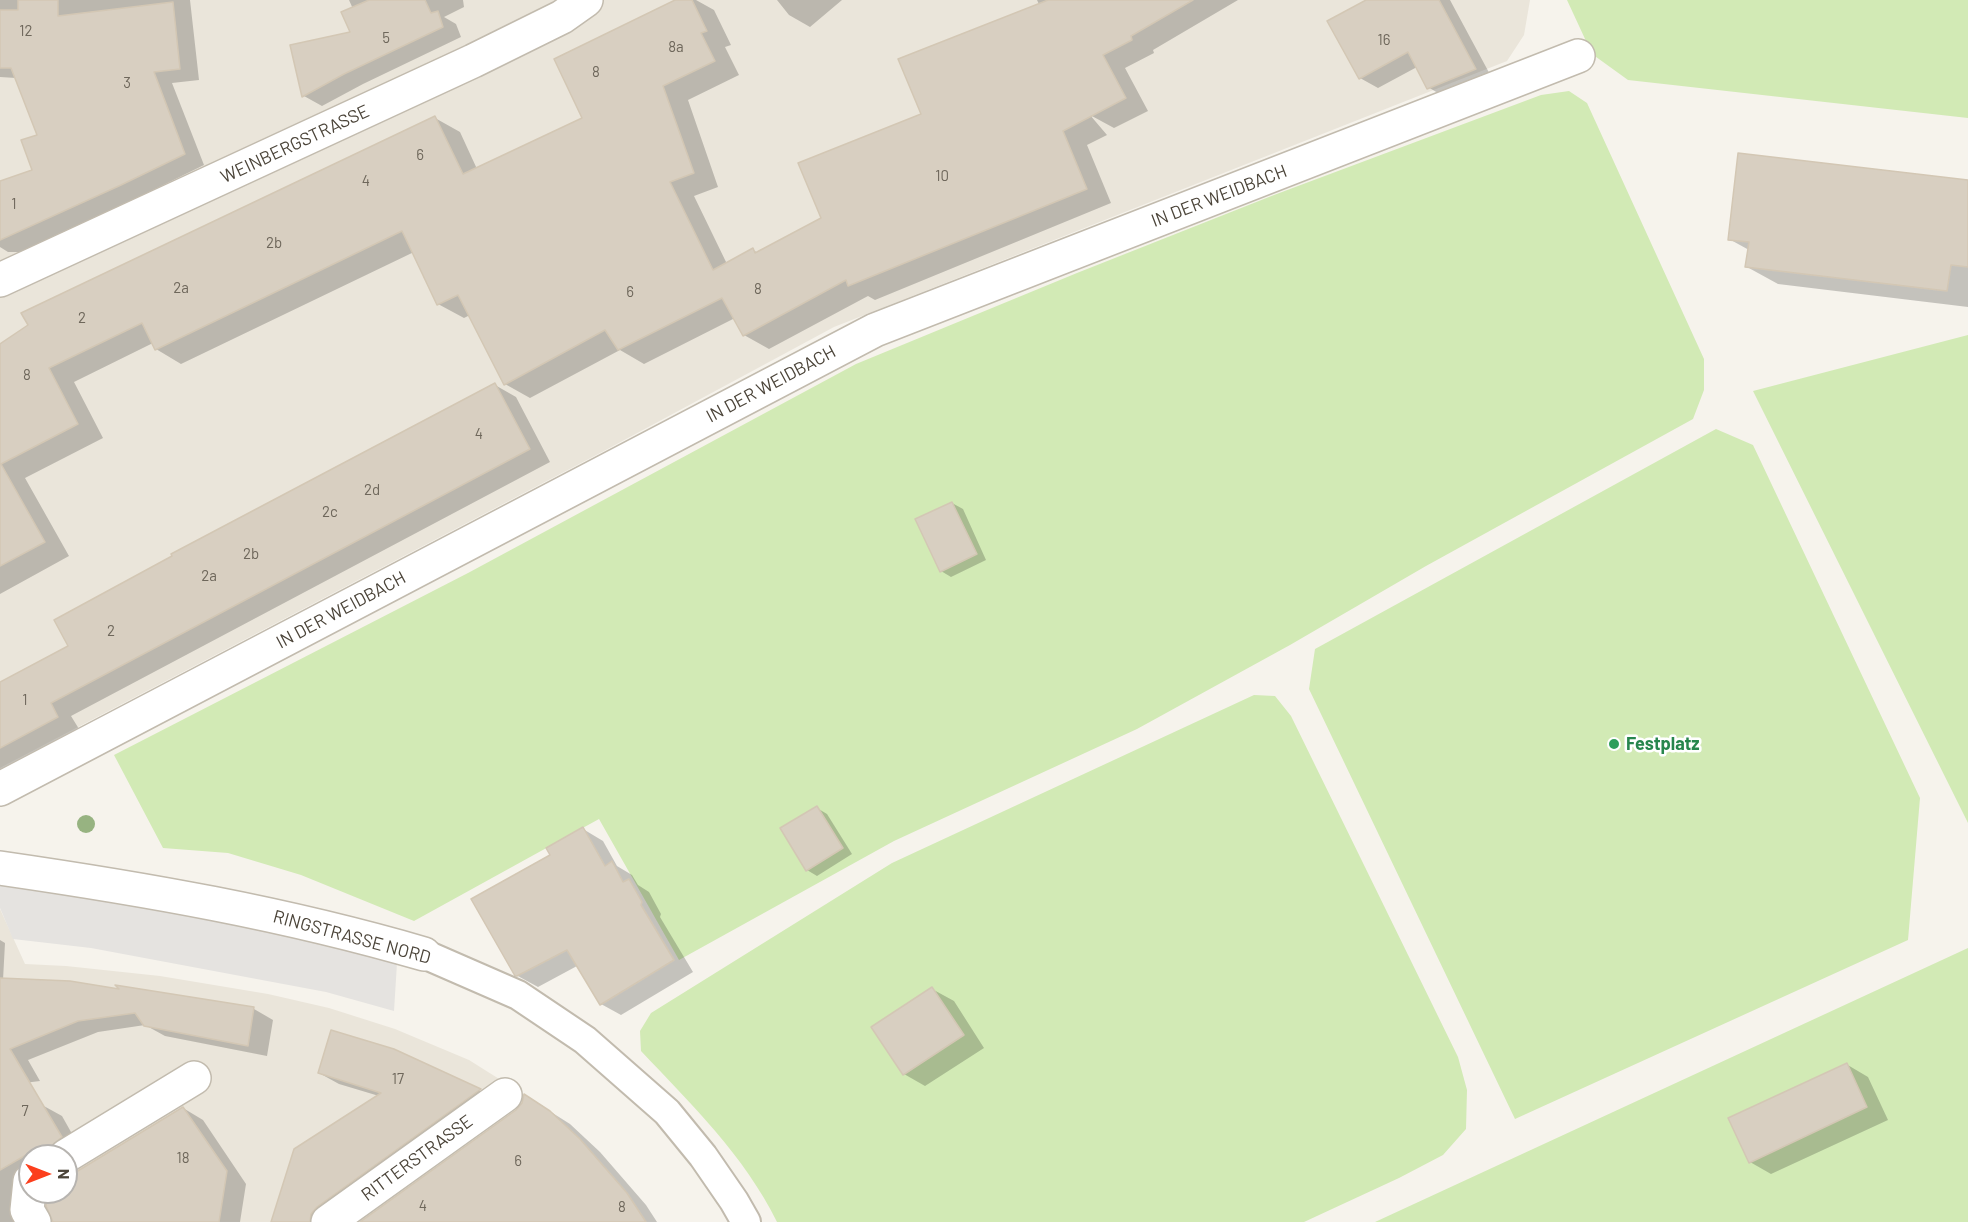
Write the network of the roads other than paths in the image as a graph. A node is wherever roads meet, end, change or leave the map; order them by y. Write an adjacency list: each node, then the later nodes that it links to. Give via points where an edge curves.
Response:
1 (586, 0): 3 (street, WEINBERGSTRASSE, via 562,17 483,56)
2 (1578, 56): 4 (street, IN DER WEIDBACH, via 875,330)
3 (0, 280)
4 (0, 789)
5 (0, 868): 6 (street, RINGSTRASSE NORD, via 217,903)
6 (424, 954): 13 (lane, RINGSTRASSE NORD, via 518,994 585,1040 667,1112 703,1156)
7 (194, 1078): 9 (street)
8 (506, 1095): 12 (street, RITTERSTRASSE)
9 (78, 1149)
10 (28, 1204): 11 (street)
11 (34, 1222)
12 (328, 1222)
13 (746, 1222)

